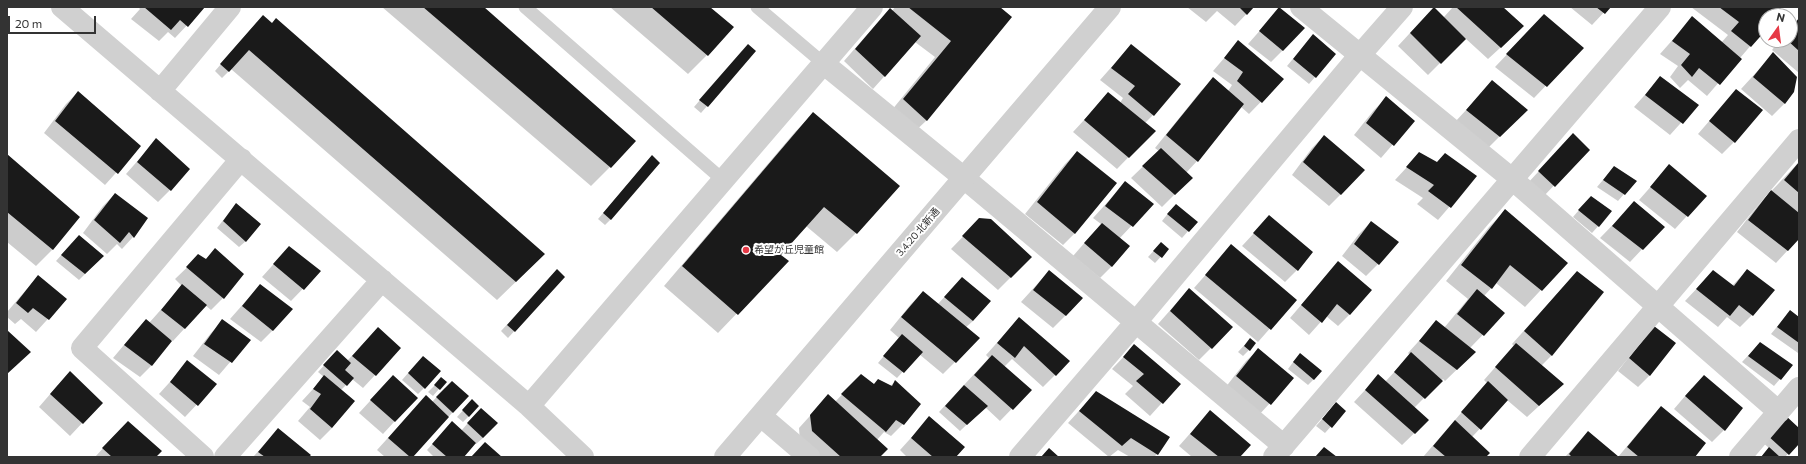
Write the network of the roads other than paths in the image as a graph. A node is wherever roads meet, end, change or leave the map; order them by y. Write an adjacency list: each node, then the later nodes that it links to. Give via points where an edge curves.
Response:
1 (62, 7): 12 (street)
2 (230, 7): 12 (street)
3 (525, 7): 17 (lane)
4 (757, 7): 11 (lane)
5 (872, 7): 11 (street)
6 (1110, 7): 15 (street, 3.4.20 北新通)
7 (1301, 7): 10 (street)
8 (1402, 7): 10 (street)
9 (1660, 7): 16 (street)
10 (1359, 56): 16 (street); 20 (street)
11 (823, 63): 15 (street); 17 (street)
12 (160, 91): 14 (street)
13 (1799, 140): 19 (street)
14 (241, 159): 18 (street); 26 (street, via 82,348)
15 (964, 178): 20 (street); 24 (street, 3.4.20 北新通)
16 (1512, 179): 19 (street); 25 (street)
17 (723, 180): 22 (street)
18 (382, 280): 22 (street); 27 (street)
19 (1658, 307): 23 (street); 32 (street)
20 (1136, 322): 25 (street); 31 (street)
21 (1799, 388): 23 (street)
22 (529, 406): 28 (street)
23 (1779, 412): 33 (street)
24 (761, 416): 29 (street, 3.4.20 北新通); 30 (street)
25 (1279, 451)
26 (203, 457)
27 (225, 457)
28 (583, 457)
29 (725, 457)
30 (809, 457)
31 (1020, 457)
32 (1530, 457)
33 (1740, 457)

